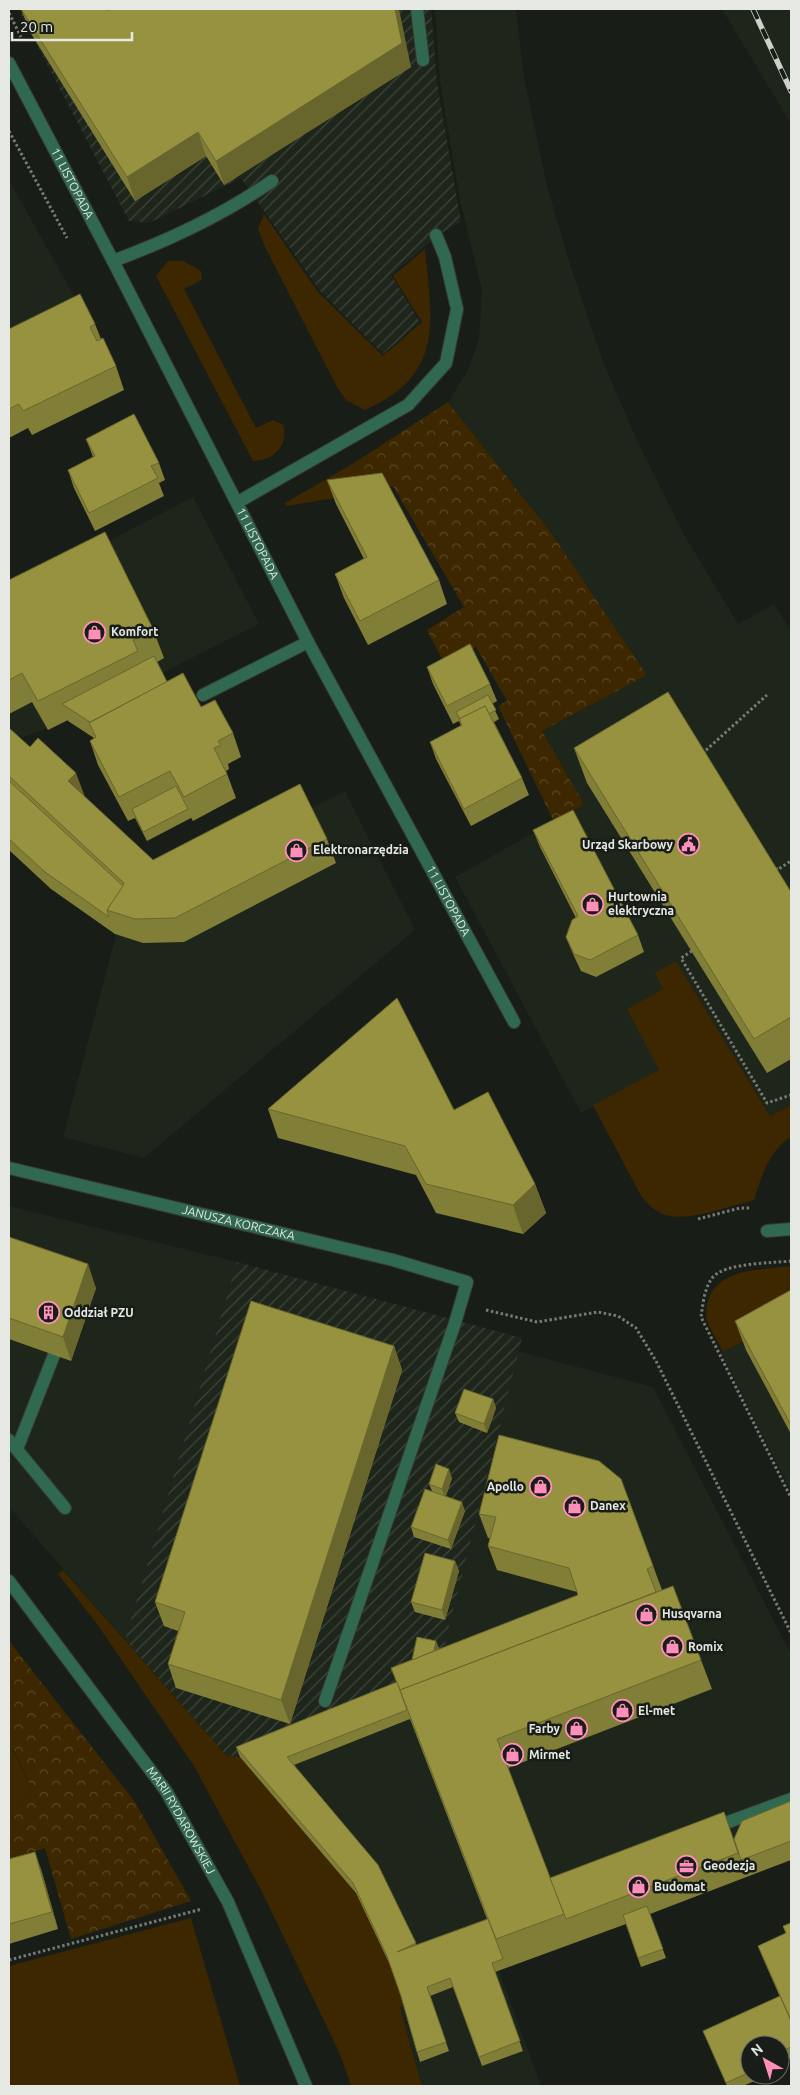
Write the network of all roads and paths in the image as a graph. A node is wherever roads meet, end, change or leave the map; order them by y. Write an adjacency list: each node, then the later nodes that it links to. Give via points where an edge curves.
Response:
1 (417, 9): 2 (street)
2 (423, 60)
3 (9, 63): 8 (street, 11 LISTOPADA)
4 (9, 131): 7 (path)
5 (272, 181): 8 (street, via 190,230)
6 (436, 235): 9 (street, via 445,257 457,308 446,363 408,405)
7 (70, 245)
8 (113, 261): 9 (street, 11 LISTOPADA)
9 (238, 502): 10 (street, 11 LISTOPADA)
10 (308, 642): 11 (street); 19 (street, 11 LISTOPADA)
11 (203, 694)
12 (766, 695): 13 (path, via 704,752)
13 (709, 760)
14 (772, 861): 16 (path)
15 (791, 861): 16 (path)
16 (777, 870): 17 (path)
17 (782, 878)
18 (692, 951): 20 (path, via 681,958 767,1103)
19 (514, 1022)
20 (791, 1095)
21 (9, 1168): 34 (street, JANUSZA KORCZAKA, via 393,1260 467,1282)
22 (758, 1208): 23 (path, via 740,1208)
23 (698, 1219)
24 (791, 1229): 25 (street)
25 (767, 1231)
26 (791, 1261): 30 (path, via 724,1269 713,1278 703,1298 701,1318)
27 (54, 1355): 29 (street)
28 (666, 1381): 33 (path)
29 (13, 1444): 31 (street)
30 (791, 1498)
31 (65, 1508)
32 (9, 1581): 39 (street, MARII RYDAROWSKIEJ, via 166,1791 228,1902)
33 (791, 1633)
34 (325, 1701)
35 (791, 1799): 36 (street)
36 (700, 1833)
37 (207, 1907): 38 (path)
38 (9, 1960)
39 (306, 2086)

